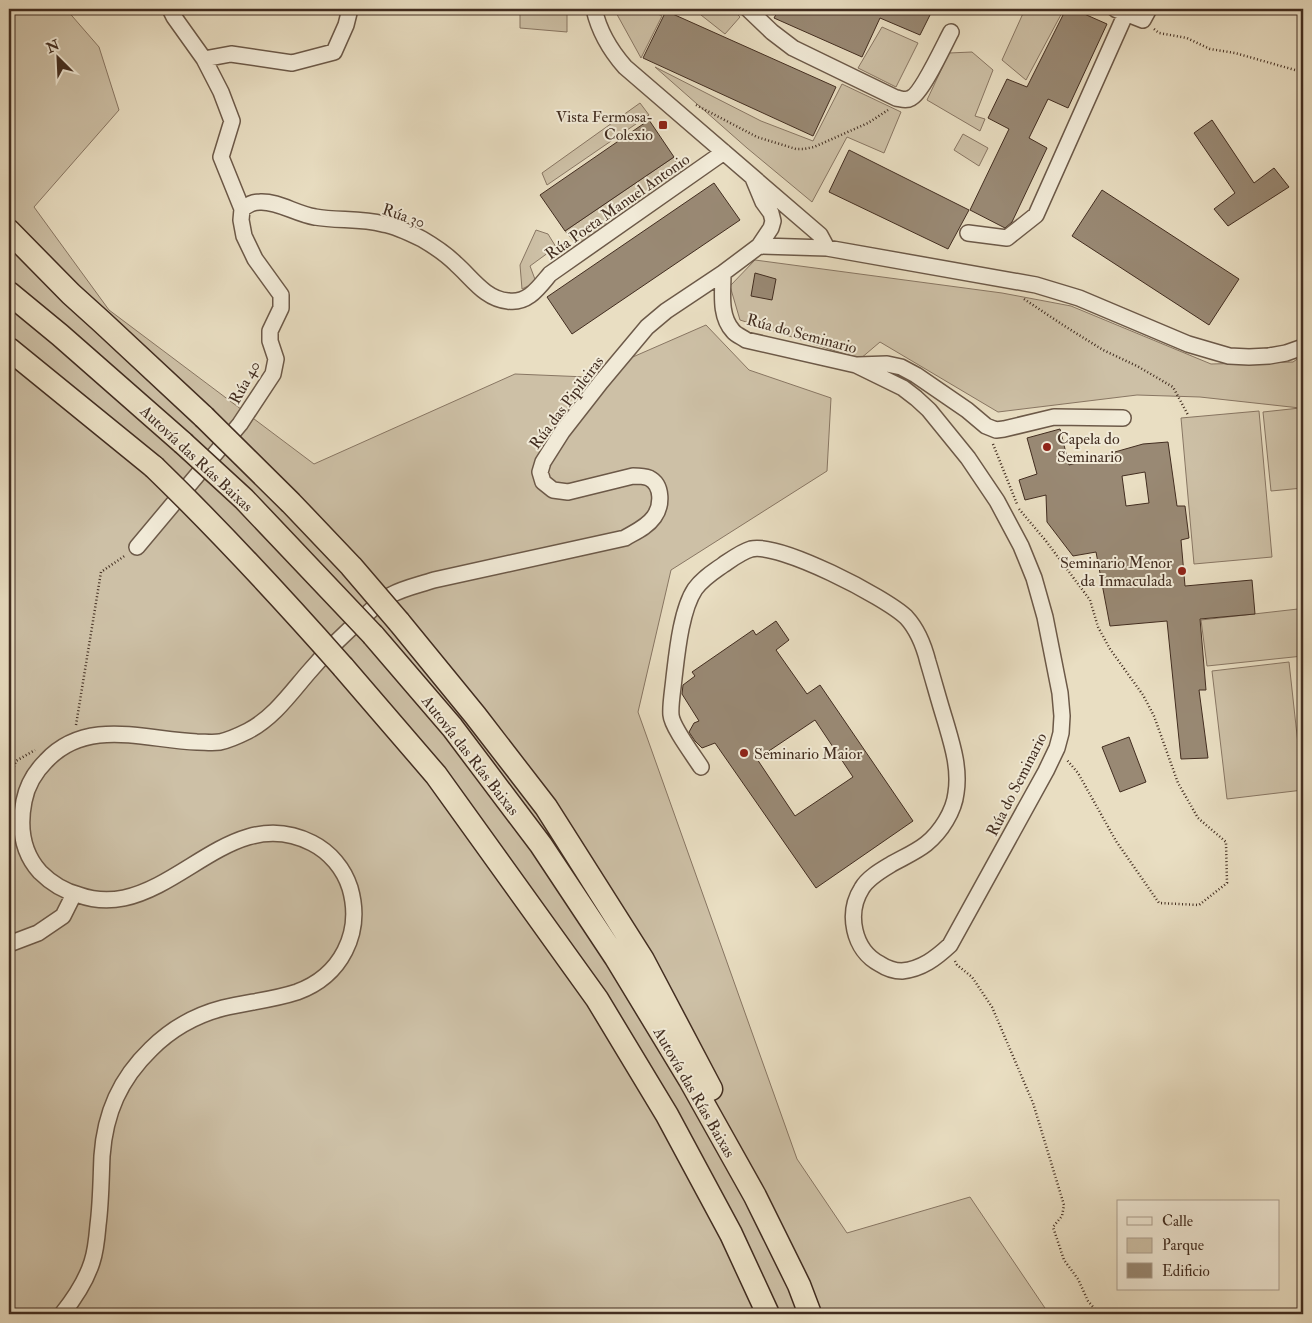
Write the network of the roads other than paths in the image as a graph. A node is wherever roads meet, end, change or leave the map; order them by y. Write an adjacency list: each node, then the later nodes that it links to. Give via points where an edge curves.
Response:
1 (170, 9): 8 (street, Rúa 40)
2 (350, 9): 8 (street, via 334,52 292,63 231,54)
3 (594, 9): 9 (street, via 605,39 625,67)
4 (748, 9): 7 (street, via 793,48 903,100 909,100 923,85)
5 (1121, 11): 6 (street); 13 (street, via 1036,214 1007,238)
6 (1146, 15)
7 (951, 32)
8 (204, 59): 11 (street, Rúa 40, via 232,121 221,157)
9 (724, 152): 10 (street); 17 (street, Rúa Poeta Manuel Antonio, via 550,274)
10 (753, 178): 14 (street, via 773,221); 15 (street, via 820,235)
11 (242, 209): 17 (street, Rúa 30, via 261,202 314,217 384,224 440,250 497,299 518,301); 23 (street, Rúa 40, via 244,236 255,259 281,295 281,308 270,331 276,359 273,374 240,424)
12 (9, 231): 27 (highway, bridge, via 291,503 351,566 475,714 546,807 643,960 767,1193)
13 (968, 233)
14 (759, 246): 15 (street); 16 (street)
15 (827, 248): 19 (street, via 1036,285 1078,298 1188,344 1229,356 1270,356)
16 (723, 273): 21 (street, Rúa do Seminario, via 723,312 734,333 746,340); 25 (street, Rúa das Pipileiras, via 647,327 562,432 540,472 543,482 553,490 568,492 633,476 648,478 654,482 660,495 658,510 650,522 624,538 434,580 391,595 361,618 266,719 230,739 186,742 116,733 90,737 58,750 35,774 25,796 23,837 29,857 40,871 56,885)
17 (534, 292)
18 (9, 293): 27 (highway, Autovía das Rías Baixas, bridge, via 244,499 373,635 452,727 541,845 616,958 690,1080)
19 (1303, 347)
20 (9, 349): 29 (highway, bridge, via 154,467 194,506 284,600 436,775 597,999 667,1115 731,1234)
21 (856, 365): 22 (street, via 901,367 996,430 1054,418); 24 (street, Rúa do Seminario, via 902,388 929,410 982,478 1021,546 1045,617 1060,693 1062,716 1057,748 950,945 934,960 901,971 874,962 863,950 856,934 853,917 856,900 863,886 878,872 926,844 942,827 956,794 956,757 918,633 905,617 875,595 802,560 753,548 706,576 686,608 676,658 671,716)
22 (1123, 418)
23 (137, 547)
24 (701, 767)
25 (74, 894): 26 (street, via 63,916 38,934); 28 (street, via 90,898 124,898 160,884 233,842 272,832 310,842 331,857 345,875 351,890 354,915 352,935 345,952 315,984 283,996 224,1008 186,1022 162,1038 131,1072 115,1097 107,1122 102,1153 101,1199 91,1265)
26 (9, 944)
27 (799, 1285): 30 (highway, Autovía das Rías Baixas)
28 (62, 1314)
29 (768, 1314)
30 (810, 1314)

